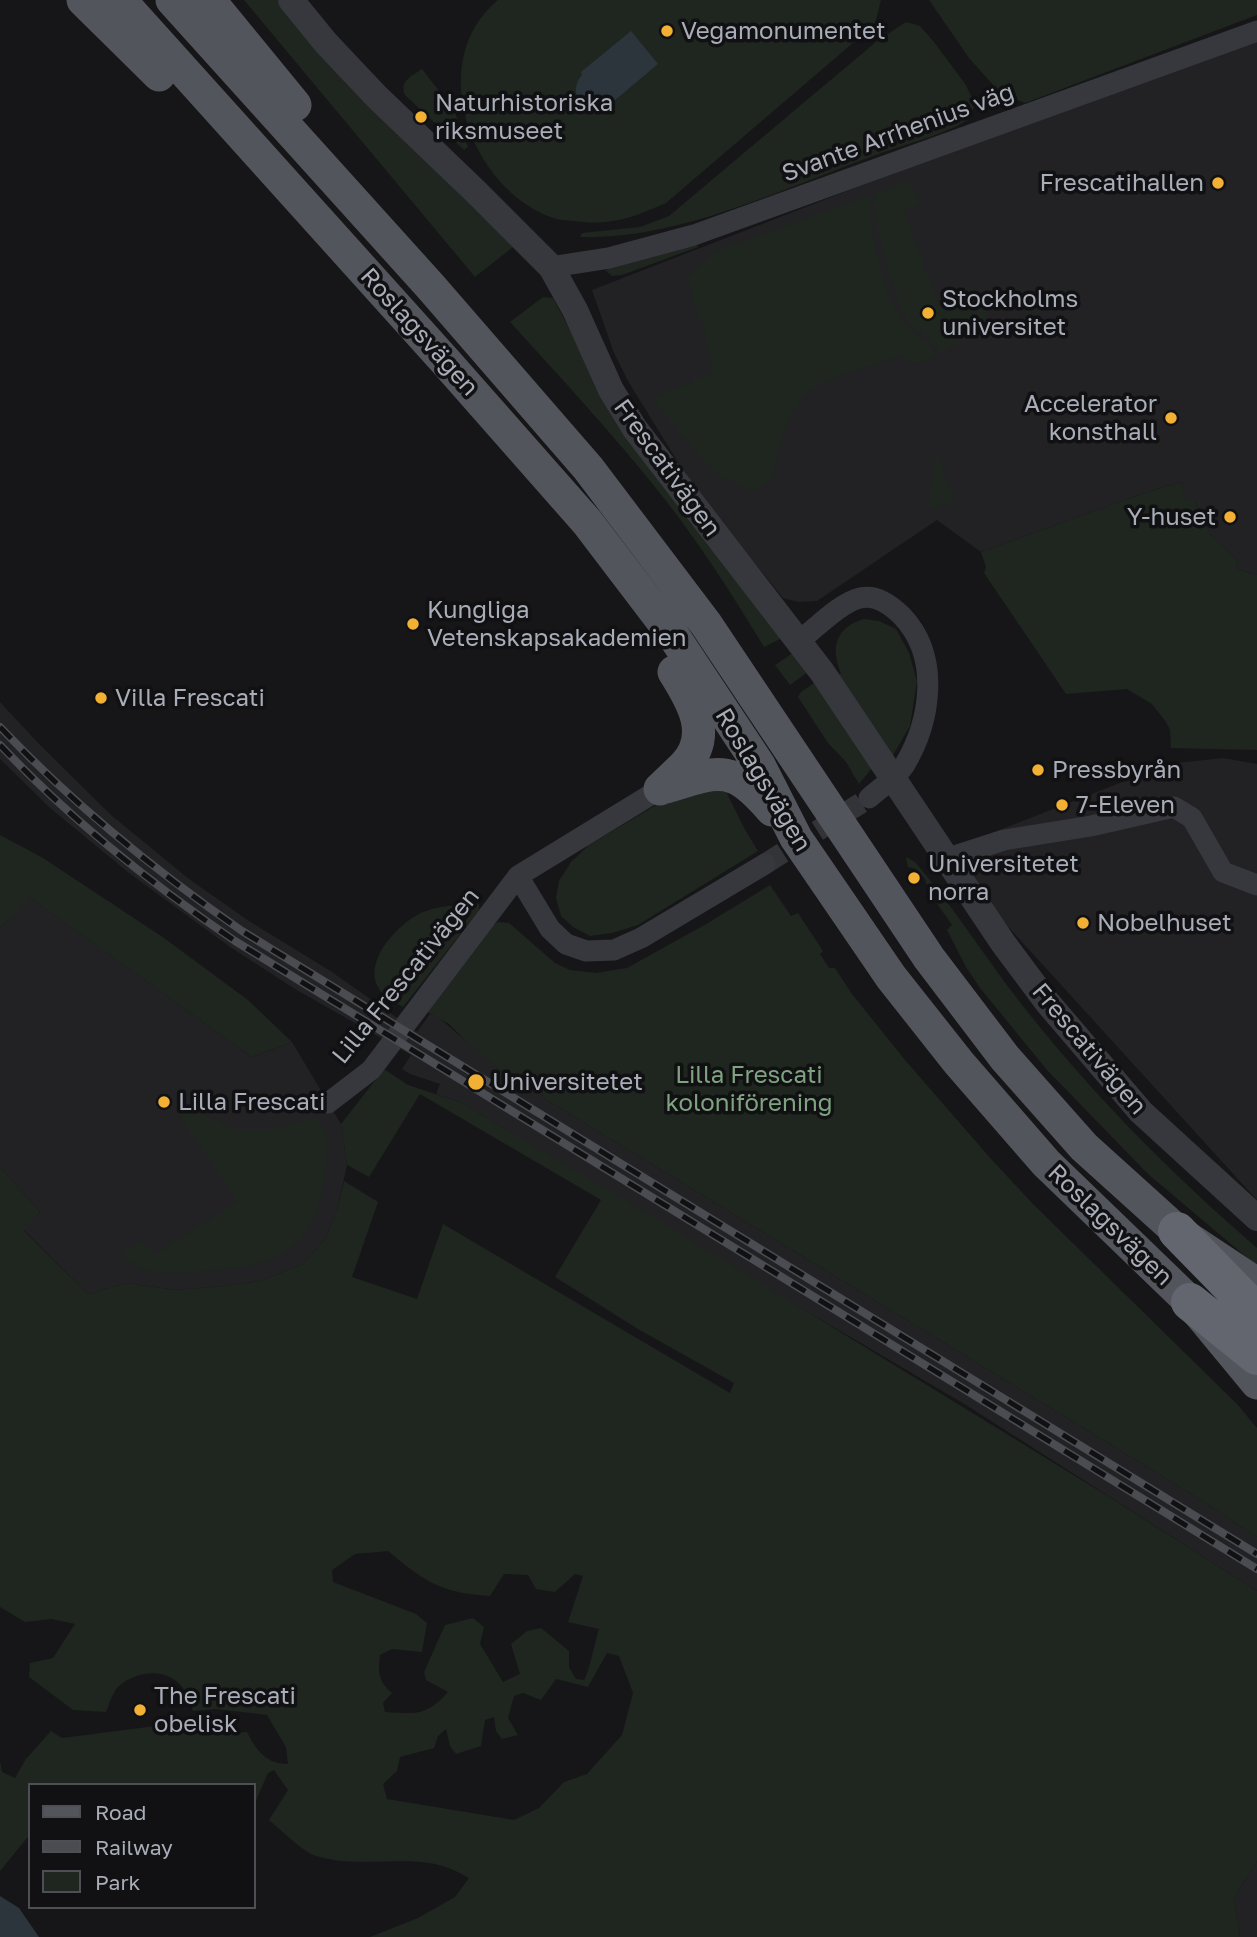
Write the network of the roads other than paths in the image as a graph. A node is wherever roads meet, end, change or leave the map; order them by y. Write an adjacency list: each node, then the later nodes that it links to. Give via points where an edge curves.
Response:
1 (83, 0): 7 (main road, via 252,169)
2 (120, 0): 7 (main road, Roslagsvägen)
3 (172, 0): 8 (main road, Roslagsvägen)
4 (209, 0): 8 (main road, via 298,109)
5 (291, 0): 9 (street, Frescativägen, via 376,96)
6 (1257, 31): 9 (street, Svante Arrhenius väg, via 694,235 609,258)
7 (313, 214): 10 (main road, Roslagsvägen)
8 (379, 229): 21 (main road, Roslagsvägen, via 571,448 628,520 706,624 929,958 1005,1058 1084,1147)
9 (551, 267): 11 (street, Frescativägen, via 635,429)
10 (587, 522): 12 (main road, via 638,618 694,705 700,732 697,746 685,766); 14 (main road, Roslagsvägen, via 673,635 760,765)
11 (799, 641): 13 (street, via 840,608 859,598 877,597 909,623 920,643 929,689 919,734 903,768); 15 (street, Frescativägen)
12 (660, 789): 14 (main road, via 707,774 733,776 762,798); 17 (street, Lilla Frescativägen)
13 (869, 798)
14 (796, 838): 23 (main road, Roslagsvägen, via 891,978 959,1063 1046,1163)
15 (941, 853): 18 (street, via 1174,807 1192,818 1223,872); 20 (street, Frescativägen, via 1047,1002 1141,1112)
16 (765, 864): 17 (street, via 614,950 586,951 566,944 550,929)
17 (518, 876): 19 (street, Lilla Frescativägen, via 371,1070)
18 (1257, 885)
19 (328, 1103)
20 (1257, 1218)
21 (1177, 1231): 22 (main road, Roslagsvägen); 24 (highway)
22 (1257, 1284)
23 (1190, 1302): 25 (highway); 26 (main road, Roslagsvägen)
24 (1257, 1313)
25 (1257, 1356)
26 (1257, 1383)

